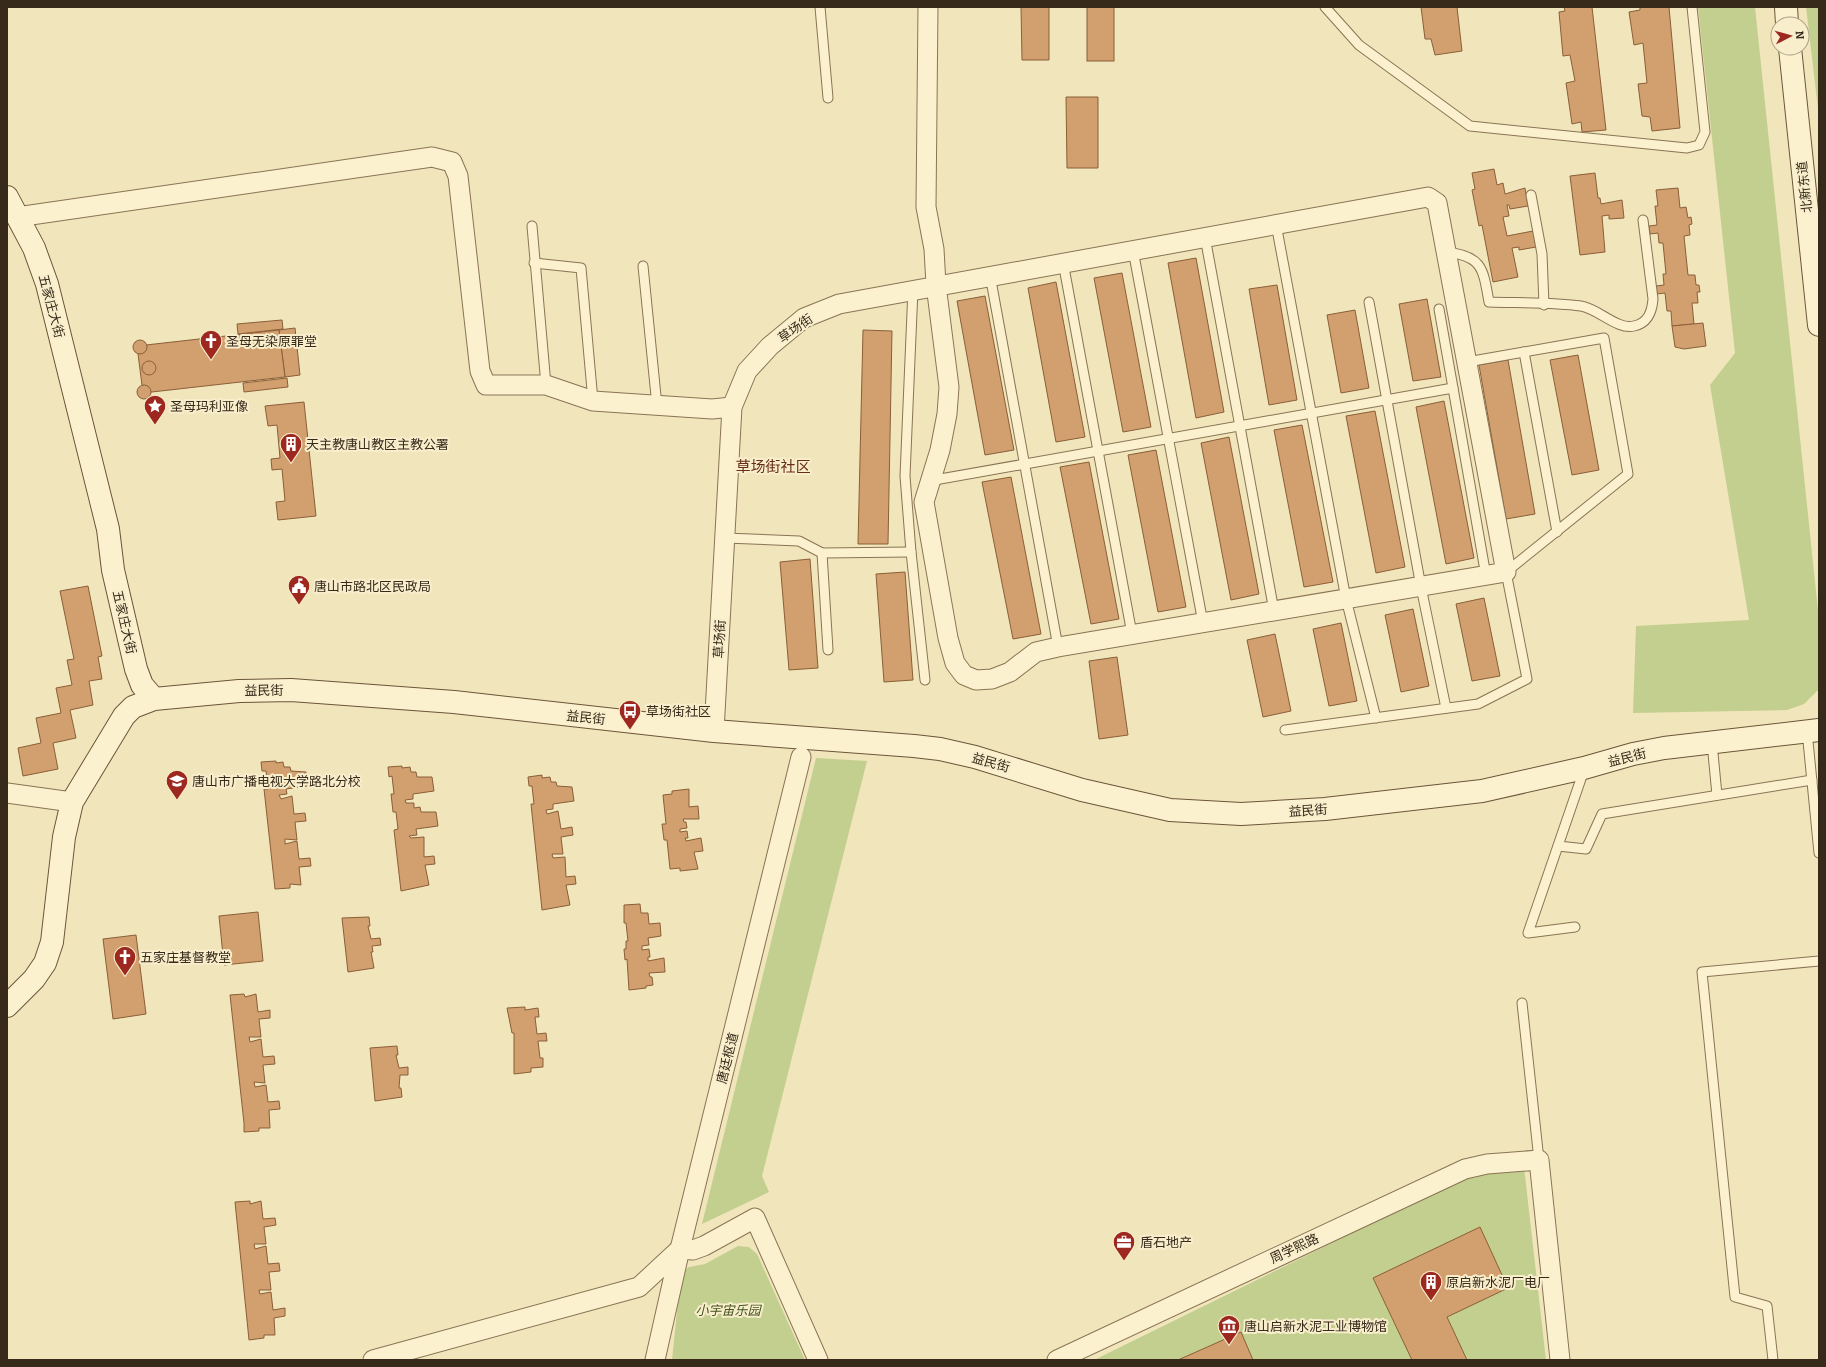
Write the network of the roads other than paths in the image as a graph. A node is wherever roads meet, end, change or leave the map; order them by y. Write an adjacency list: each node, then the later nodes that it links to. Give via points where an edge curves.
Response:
1 (820, 7): 6 (lane)
2 (928, 7): 20 (street, via 926,207 934,249)
3 (1325, 7): 4 (lane, via 1359,45 1470,126 1687,148 1699,145 1705,132)
4 (1692, 7)
5 (1791, 56): 25 (street, 北新东道)
6 (828, 98)
7 (1531, 195): 23 (lane, via 1542,254)
8 (7, 198): 9 (street, 五家庄大街)
9 (17, 217): 28 (street, via 432,157 452,162 458,176 480,370 486,385); 54 (street, 五家庄大街, via 34,248 47,284 108,528 113,570 136,669 142,685)
10 (1643, 220): 23 (lane, via 1653,308 1641,324 1622,326 1599,312 1581,306)
11 (1276, 224): 13 (street, 草场街); 15 (street, 草场街, via 1428,197 1437,203); 34 (lane)
12 (532, 226): 17 (lane)
13 (1205, 237): 14 (street, 草场街); 35 (lane)
14 (1133, 250): 16 (street, 草场街); 36 (lane)
15 (1446, 252): 23 (lane, via 1463,254 1477,262 1484,274 1489,302); 27 (street, 草场街)
16 (1063, 262): 19 (street, 草场街); 37 (lane)
17 (534, 263): 28 (lane); 31 (lane, via 581,268)
18 (643, 266): 32 (lane)
19 (990, 275): 20 (street, 草场街); 38 (lane)
20 (936, 285): 21 (street, 草场街); 39 (street, via 949,387 940,450)
21 (913, 289): 33 (street, 草场街, via 839,304 804,318 770,346 747,371); 42 (lane, via 905,476)
22 (1369, 302): 30 (lane)
23 (1544, 304)
24 (1439, 309): 29 (lane)
25 (1819, 325)
26 (1524, 352): 27 (lane); 40 (lane); 40 (lane, via 1604,338 1628,474)
27 (1467, 362): 44 (street, 草场街)
28 (546, 385): 31 (street)
29 (1453, 388): 30 (lane); 45 (lane)
30 (1386, 400): 34 (lane); 46 (lane)
31 (592, 402): 32 (street)
32 (657, 406): 33 (street, via 712,409)
33 (732, 407): 41 (street, 草场街)
34 (1311, 413): 35 (lane); 47 (lane)
35 (1240, 426): 36 (lane); 48 (lane)
36 (1168, 439): 37 (lane); 49 (lane)
37 (1098, 451): 38 (lane); 50 (lane)
38 (1024, 464): 39 (lane); 51 (lane)
39 (929, 481): 51 (street, via 924,502 948,638 955,663 964,675 976,680 992,679 1010,672 1036,652)
40 (1557, 532): 44 (lane)
41 (725, 538): 43 (lane, via 799,541); 59 (street, 草场街)
42 (911, 552): 43 (lane); 53 (lane)
43 (822, 553): 52 (lane)
44 (1506, 572): 45 (street); 55 (lane, via 1527,679 1478,704)
45 (1486, 576): 46 (street)
46 (1421, 587): 47 (street); 55 (lane)
47 (1346, 599): 48 (street); 56 (lane)
48 (1274, 611): 49 (street)
49 (1202, 623): 50 (street)
50 (1132, 634): 51 (street)
51 (1058, 647)
52 (828, 650)
53 (924, 680)
54 (154, 699): 59 (street, 益民街, via 238,691 291,690 454,702); 66 (street, via 132,707 124,716)
55 (1446, 708): 56 (lane)
56 (1376, 718): 57 (lane)
57 (1285, 730)
58 (1813, 730): 60 (street, 益民街); 63 (lane)
59 (714, 731): 62 (street, 益民街, via 940,749 975,757 1082,790 1170,810 1241,814 1425,799 1482,790)
60 (1712, 742): 62 (street, 益民街, via 1633,754); 65 (lane)
61 (801, 757): 74 (street, 唐廷枢道)
62 (1584, 768): 67 (lane)
63 (1812, 780): 65 (lane); 68 (lane)
64 (7, 793): 66 (street)
65 (1718, 795): 67 (lane, via 1602,814 1586,849)
66 (72, 802): 72 (street, via 64,837 52,942 45,963 34,979)
67 (1558, 846): 69 (lane, via 1528,933)
68 (1819, 853)
69 (1574, 927)
70 (1819, 961): 80 (lane, via 1702,972 1735,1298 1767,1306)
71 (1522, 1003): 73 (lane)
72 (7, 1006)
73 (1539, 1160): 78 (street, 周学熙路, via 1487,1164 1465,1169); 79 (street)
74 (680, 1249): 75 (street, via 639,1287); 76 (street, 唐廷枢道); 77 (street, via 693,1250 704,1246 755,1218)
75 (373, 1360)
76 (654, 1360)
77 (818, 1360)
78 (1056, 1360)
79 (1560, 1360)
80 (1773, 1360)

